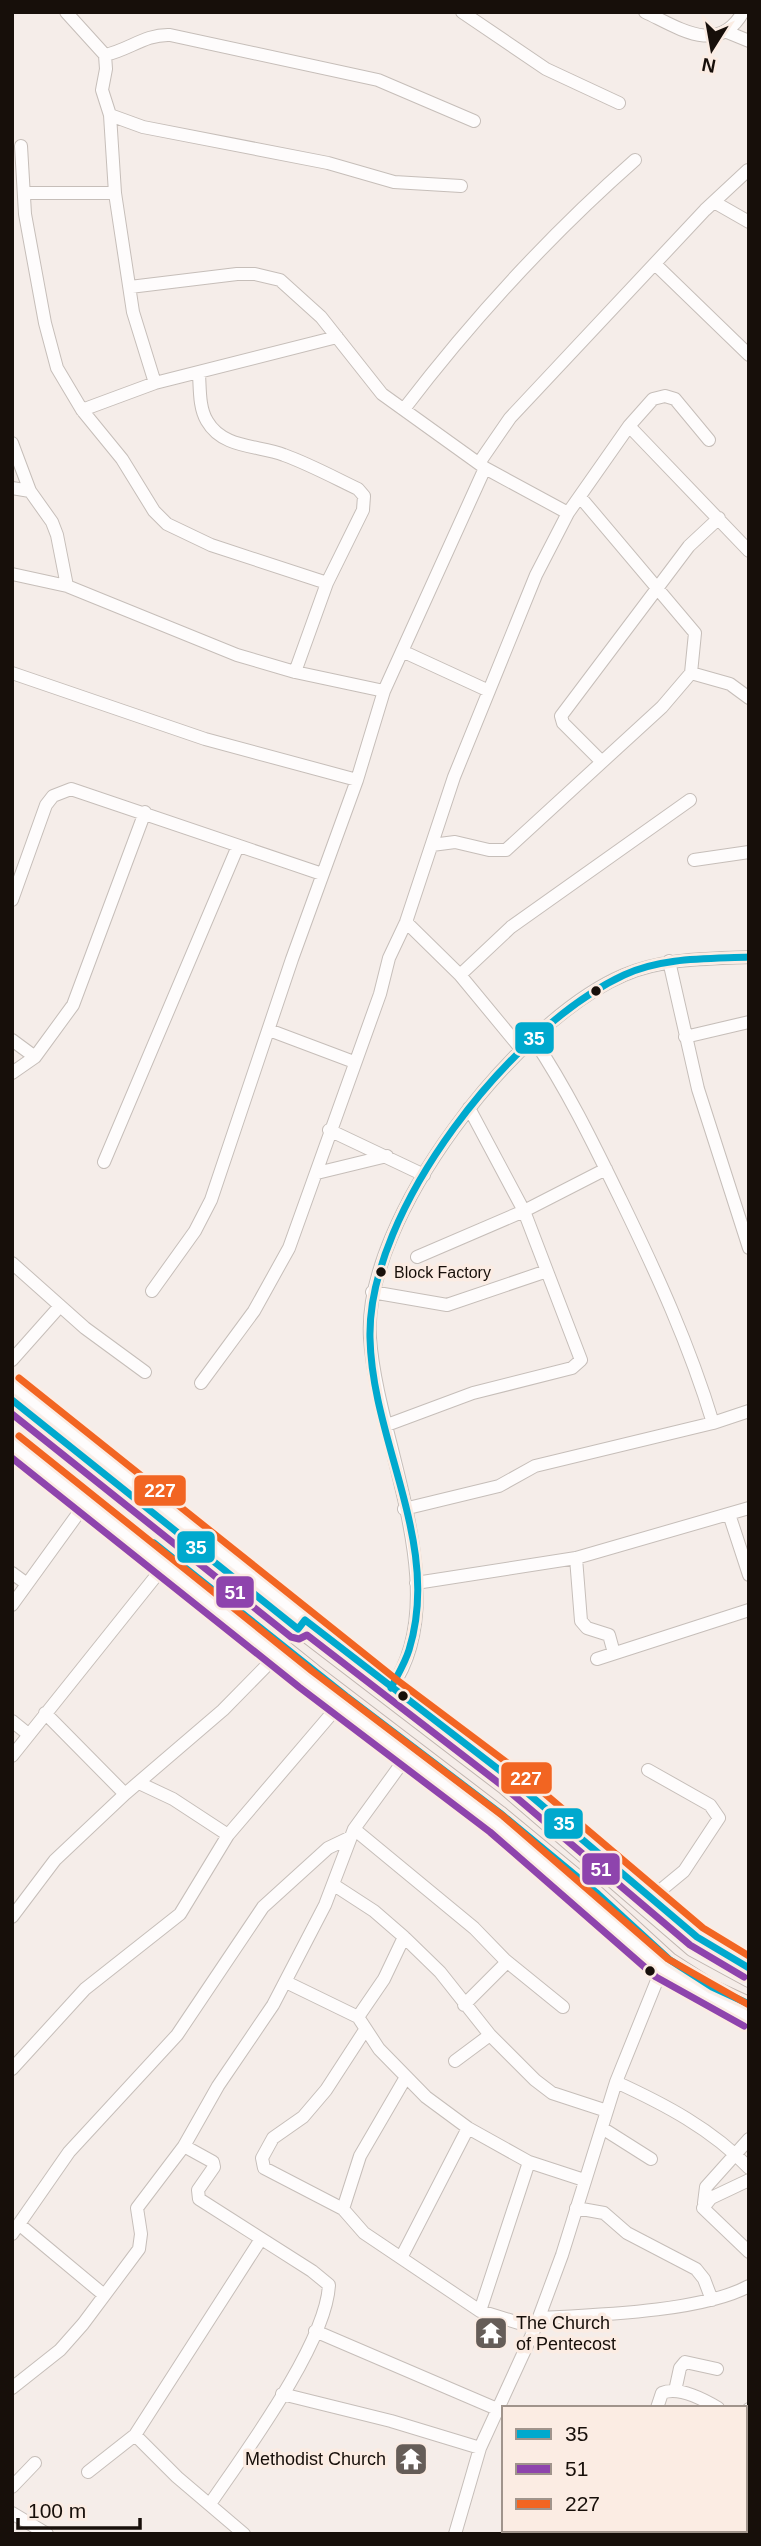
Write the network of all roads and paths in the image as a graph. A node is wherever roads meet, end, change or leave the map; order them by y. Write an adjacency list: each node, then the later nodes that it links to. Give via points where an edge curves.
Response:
1 (66, 12): 7 (street)
2 (462, 12): 8 (street, via 546,69)
3 (645, 12): 5 (street, via 699,35)
4 (743, 12): 5 (street)
5 (727, 32): 6 (street)
6 (749, 41)
7 (105, 55): 9 (street, via 102,90); 10 (street, via 146,37 170,35 378,80)
8 (619, 103)
9 (110, 115): 14 (street, via 143,127 328,163 394,182); 16 (street)
10 (474, 121)
11 (21, 146): 15 (street)
12 (635, 160): 25 (street, via 499,297)
13 (748, 170): 17 (street)
14 (461, 186)
15 (24, 193): 16 (street); 26 (street, via 57,368)
16 (115, 193): 20 (street)
17 (714, 202): 18 (street); 19 (street)
18 (749, 222)
19 (655, 264): 22 (street); 30 (street, via 510,418)
20 (130, 287): 21 (street, via 237,274 270,276 321,317); 24 (street)
21 (337, 337): 23 (street); 25 (street, via 382,394)
22 (749, 355)
23 (199, 374): 24 (street); 38 (street, via 203,413 211,427 239,445 302,462 358,488 363,496 363,510)
24 (155, 383): 26 (street)
25 (404, 409): 30 (street)
26 (82, 410): 38 (street, via 167,524 211,545)
27 (629, 426): 28 (street, via 653,399 665,397 675,399); 33 (street); 35 (street)
28 (709, 440)
29 (12, 443): 32 (street)
30 (482, 466): 34 (street); 41 (street)
31 (12, 488): 32 (street)
32 (30, 491): 39 (street, via 52,522)
33 (581, 498): 34 (street); 40 (street)
34 (568, 513): 46 (street, via 536,575)
35 (719, 518): 36 (street); 40 (street, via 690,546)
36 (749, 551)
37 (12, 574): 39 (street)
38 (327, 583): 42 (street)
39 (67, 586): 42 (street, via 237,655)
40 (659, 588): 44 (street, via 695,634); 48 (street, via 561,716)
41 (402, 651): 45 (street); 46 (street)
42 (295, 672): 45 (street)
43 (12, 673): 49 (street, via 205,739)
44 (691, 673): 47 (street, via 730,684); 48 (street, via 662,707)
45 (384, 691): 49 (street)
46 (489, 691): 52 (street)
47 (749, 698)
48 (602, 762): 52 (street, via 506,850 461,842)
49 (357, 780): 56 (street)
50 (690, 800): 61 (street, via 511,927)
51 (145, 812): 53 (street); 57 (street, via 79,789 53,796); 68 (street, via 73,1005)
52 (432, 845): 58 (street)
53 (238, 846): 56 (street); 74 (street)
54 (749, 852): 55 (street)
55 (694, 860)
56 (322, 874): 63 (street)
57 (12, 900)
58 (406, 922): 61 (street); 69 (street)
59 (749, 957): 60 (street)
60 (669, 961): 64 (street); 66 (street, via 624,974 594,990)
61 (460, 975): 67 (street)
62 (749, 1022): 64 (street)
63 (269, 1030): 69 (street); 83 (street, via 208,1208)
64 (685, 1037): 79 (street)
65 (12, 1040): 68 (street)
66 (534, 1040): 67 (street); 75 (street)
67 (522, 1050): 71 (street)
68 (34, 1057): 70 (street)
69 (354, 1062): 72 (street)
70 (12, 1073)
71 (469, 1108): 77 (street); 78 (street)
72 (329, 1130): 73 (street); 76 (street)
73 (387, 1156): 76 (street); 77 (street)
74 (104, 1162)
75 (606, 1170): 78 (street); 92 (street, via 687,1339)
76 (317, 1173): 88 (street, via 275,1279)
77 (424, 1175): 84 (street, via 386,1249)
78 (524, 1211): 80 (street); 82 (street)
79 (749, 1248)
80 (417, 1257)
81 (12, 1263): 85 (street)
82 (547, 1271): 84 (street, via 447,1305); 93 (street, via 581,1360 579,1365 473,1393)
83 (152, 1291)
84 (372, 1292): 93 (street, via 370,1338)
85 (60, 1306): 86 (street); 87 (street)
86 (12, 1360)
87 (145, 1372)
88 (201, 1383)
89 (12, 1386): 108 (street)
90 (12, 1400): 108 (main road)
91 (749, 1411): 92 (street)
92 (713, 1423): 98 (street, via 543,1464 499,1486)
93 (387, 1424): 98 (street)
94 (12, 1429): 129 (main road, via 500,1813 598,1894)
95 (12, 1444): 96 (street)
96 (85, 1504): 101 (street); 105 (street)
97 (749, 1508): 99 (street)
98 (404, 1509): 104 (street)
99 (729, 1514): 100 (street); 103 (street)
100 (576, 1558): 104 (street); 109 (street, via 581,1621 587,1628 609,1635)
101 (164, 1566): 110 (street); 114 (street)
102 (12, 1573): 105 (street)
103 (749, 1575)
104 (416, 1583): 112 (street, via 414,1637)
105 (27, 1584): 106 (street)
106 (12, 1605)
107 (749, 1610): 109 (street)
108 (302, 1625): 112 (street); 121 (main road)
109 (614, 1653): 111 (street)
110 (276, 1656): 113 (street); 120 (street, via 223,1710)
111 (597, 1659)
112 (391, 1688): 121 (street)
113 (339, 1705): 118 (street); 124 (street)
114 (45, 1713): 116 (street); 122 (street)
115 (12, 1721): 116 (street)
116 (28, 1734): 117 (street)
117 (12, 1756)
118 (407, 1756): 123 (street); 129 (street, via 498,1824)
119 (648, 1770): 126 (street, via 710,1805 719,1818 684,1871)
120 (139, 1783): 122 (street); 124 (street)
121 (507, 1783): 126 (street); 133 (main road, via 692,1949)
122 (125, 1794): 127 (street, via 50,1865)
123 (353, 1833): 125 (street); 130 (street, via 474,1928); 159 (street, via 328,1848 263,1907 177,2035 69,2152)
124 (228, 1835): 142 (street, via 180,1914 85,1989)
125 (334, 1885): 128 (street); 134 (street)
126 (650, 1899): 132 (street, via 710,1947)
127 (12, 1917)
128 (404, 1937): 135 (street, via 440,1972); 138 (street)
129 (647, 1949): 131 (street); 137 (main road)
130 (505, 1960): 135 (street); 136 (street)
131 (662, 1968): 137 (street); 144 (street)
132 (749, 1968)
133 (749, 1980)
134 (286, 1982): 138 (street); 149 (street)
135 (464, 2005): 140 (street)
136 (563, 2007)
137 (747, 2015)
138 (358, 2018): 139 (street)
139 (365, 2030): 143 (street); 158 (street, via 326,2090 303,2117 273,2138 262,2158 264,2168)
140 (490, 2035): 141 (street); 145 (street, via 544,2088)
141 (455, 2061)
142 (12, 2069)
143 (405, 2077): 146 (street); 158 (street, via 360,2156)
144 (616, 2082): 145 (street); 150 (street, via 693,2122)
145 (607, 2111): 147 (street)
146 (468, 2128): 152 (street); 162 (street)
147 (602, 2128): 151 (street); 154 (street)
148 (749, 2138): 150 (street)
149 (184, 2146): 160 (street, via 213,2162 198,2190 199,2199); 164 (street, via 137,2208 139,2249)
150 (735, 2153): 153 (street); 156 (street, via 706,2186)
151 (651, 2159)
152 (529, 2162): 154 (street); 166 (street)
153 (749, 2168)
154 (584, 2180): 157 (street)
155 (749, 2180): 156 (street)
156 (704, 2203): 161 (street, via 705,2214)
157 (576, 2208): 165 (street, via 604,2213 627,2233 696,2269); 167 (street)
158 (342, 2209): 162 (street, via 364,2233)
159 (16, 2230): 164 (street)
160 (261, 2239): 168 (street, via 329,2285); 176 (street)
161 (749, 2252)
162 (402, 2256): 166 (street)
163 (749, 2286): 165 (street)
164 (104, 2295): 170 (street, via 60,2350)
165 (712, 2300): 167 (street)
166 (480, 2311): 167 (street)
167 (537, 2323): 175 (street)
168 (315, 2331): 172 (street); 175 (street)
169 (717, 2369): 171 (street, via 685,2362)
170 (12, 2388)
171 (675, 2391): 173 (street, via 662,2393); 174 (street)
172 (282, 2394): 177 (street); 181 (street)
173 (658, 2406)
174 (713, 2406)
175 (497, 2409): 177 (street)
176 (135, 2435): 179 (street); 181 (street)
177 (480, 2448): 185 (street)
178 (35, 2463): 180 (street)
179 (88, 2472)
180 (12, 2487)
181 (210, 2504): 184 (street)
182 (12, 2513): 183 (street)
183 (47, 2534)
184 (244, 2534)
185 (455, 2534)

